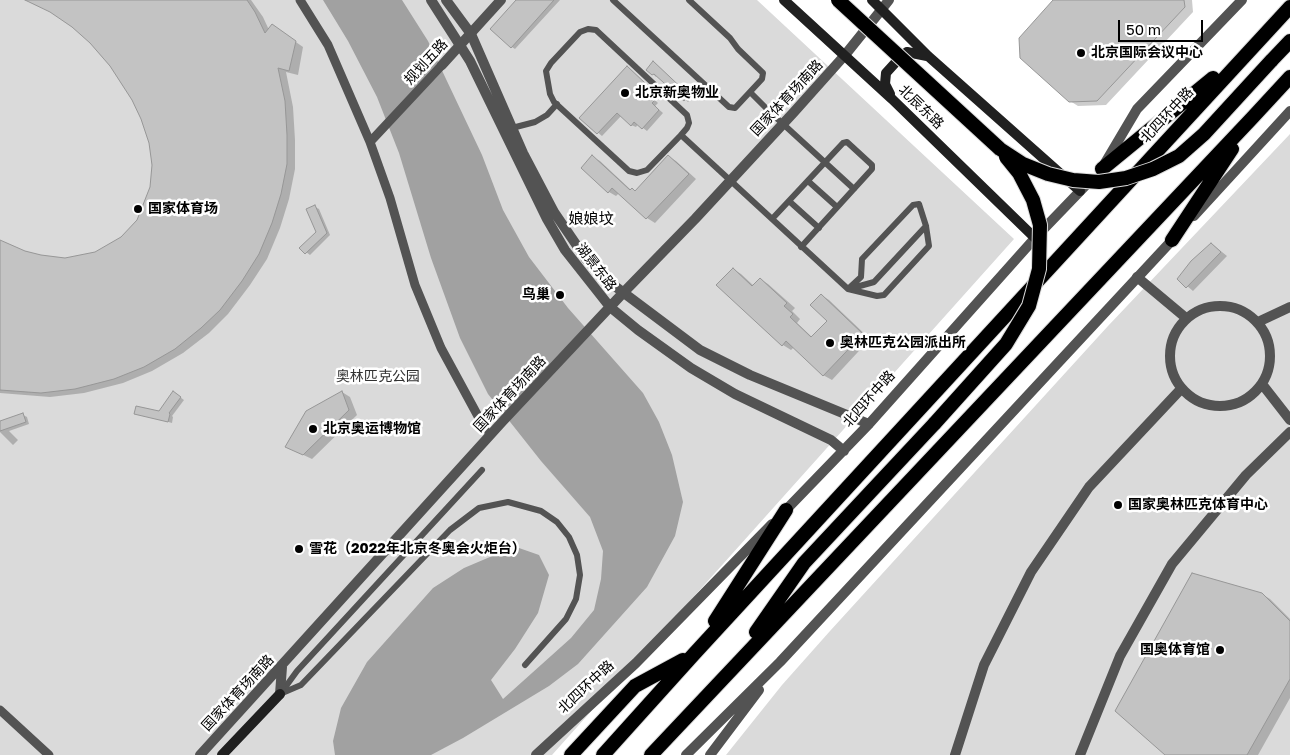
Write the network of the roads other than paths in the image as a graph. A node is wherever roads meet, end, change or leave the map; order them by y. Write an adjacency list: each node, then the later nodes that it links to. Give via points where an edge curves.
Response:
1 (300, 0): 30 (street, via 328,45)
2 (431, 0): 16 (street, 湖景东路)
3 (446, 0): 14 (street, 湖景东路)
4 (502, 0): 14 (street, 规划五路)
5 (613, 0): 22 (lane, via 729,107 734,108)
6 (689, 0): 22 (lane, via 763,73 762,79)
7 (784, 0): 18 (main road, 北辰东路)
8 (838, 0): 31 (highway, bridge)
9 (872, 0): 13 (main road)
10 (890, 0): 13 (street, 国家体育场南路)
11 (1242, 0): 33 (street, 北四环中路, via 1137,109)
12 (1290, 6): 17 (highway, 北四环中路)
13 (882, 9): 18 (street, 国家体育场南路); 19 (main road)
14 (471, 34): 16 (street, 规划五路); 28 (street, 湖景东路)
15 (1290, 41): 31 (highway, bridge, via 1204,134 1180,156 1153,169 1099,182 1074,180 1031,167)
16 (460, 46): 20 (street, 规划五路); 49 (street, 湖景东路, via 547,219 565,250)
17 (1251, 48): 33 (highway); 62 (highway, 北四环中路)
18 (845, 55): 23 (main road, 北辰东路); 27 (street, 国家体育场南路)
19 (928, 56): 23 (main road, via 907,52 886,73 885,84); 37 (main road)
20 (442, 65): 30 (street, 规划五路)
21 (1290, 77): 26 (highway)
22 (750, 92): 27 (lane)
23 (892, 99): 43 (main road, 北辰东路)
24 (557, 104): 28 (lane, via 535,122); 29 (lane, via 629,172 637,174 647,170); 29 (lane, via 550,94 546,70 580,32 596,30 687,115 689,122)
25 (1290, 111): 44 (street)
26 (1254, 117): 44 (highway); 66 (highway)
27 (782, 123): 32 (lane); 34 (street, 国家体育场南路)
28 (512, 128): 48 (street, 湖景东路, via 554,212 577,249)
29 (681, 135): 34 (lane)
30 (370, 142): 57 (street, via 415,285 441,348)
31 (1000, 149): 66 (highway, bridge, via 1019,173 1033,200 1040,225 1039,269 1029,306 1006,344 804,563)
32 (825, 162): 35 (lane); 36 (lane); 36 (lane, via 847,142 866,159 872,169)
33 (1102, 169): 37 (street, 北四环中路)
34 (730, 181): 40 (lane); 48 (street, 国家体育场南路)
35 (808, 181): 38 (lane); 39 (lane)
36 (854, 189): 39 (lane)
37 (1080, 191): 43 (street, 北四环中路)
38 (789, 200): 40 (lane); 42 (lane)
39 (837, 208): 42 (lane)
40 (772, 219): 45 (lane)
41 (926, 226): 47 (lane, via 874,282); 47 (lane, via 929,246 884,295); 47 (lane, via 919,204 913,204 862,259 861,277)
42 (818, 228): 45 (lane)
43 (1035, 238): 56 (street, 北四环中路)
44 (1172, 240): 46 (street)
45 (801, 246): 47 (lane)
46 (1137, 277): 51 (street); 63 (street)
47 (848, 289)
48 (623, 293): 49 (street, 国家体育场南路); 56 (street, 湖景东路, via 700,350 750,375)
49 (610, 307): 59 (street, 湖景东路, via 691,368 735,394 831,440); 65 (street, 国家体育场南路)
50 (1290, 307): 52 (street)
51 (1186, 318): 52 (street, via 1199,309 1215,305 1230,306); 54 (street, via 1170,345 1169,360)
52 (1258, 322): 53 (street, via 1267,336 1270,352 1269,369)
53 (1262, 384): 54 (street, via 1251,396 1223,406 1207,405); 55 (street)
54 (1181, 389): 78 (street, via 1089,487 1031,572 984,665)
55 (1290, 420)
56 (869, 424): 59 (street, 北四环中路)
57 (485, 430)
58 (1290, 432): 79 (street, via 1246,475 1172,564 1120,656)
59 (844, 451): 61 (street, 北四环中路)
60 (482, 470): 67 (lane, via 297,671)
61 (786, 510): 62 (highway); 72 (street, 北四环中路, via 636,663)
62 (694, 654): 73 (highway, via 634,686); 74 (highway, 北四环中路)
63 (780, 662): 76 (street); 77 (street)
64 (525, 665): 67 (lane, via 566,619 576,599 580,575 570,537 557,522 541,511 508,502 479,508 450,530 301,685)
65 (282, 667): 67 (street); 70 (street, 国家体育场南路)
66 (730, 669): 75 (highway)
67 (280, 694): 71 (main road)
68 (0, 710): 69 (street)
69 (49, 755)
70 (200, 755)
71 (222, 755)
72 (536, 755)
73 (571, 755)
74 (603, 755)
75 (651, 755)
76 (686, 755)
77 (710, 755)
78 (955, 755)
79 (1080, 755)

